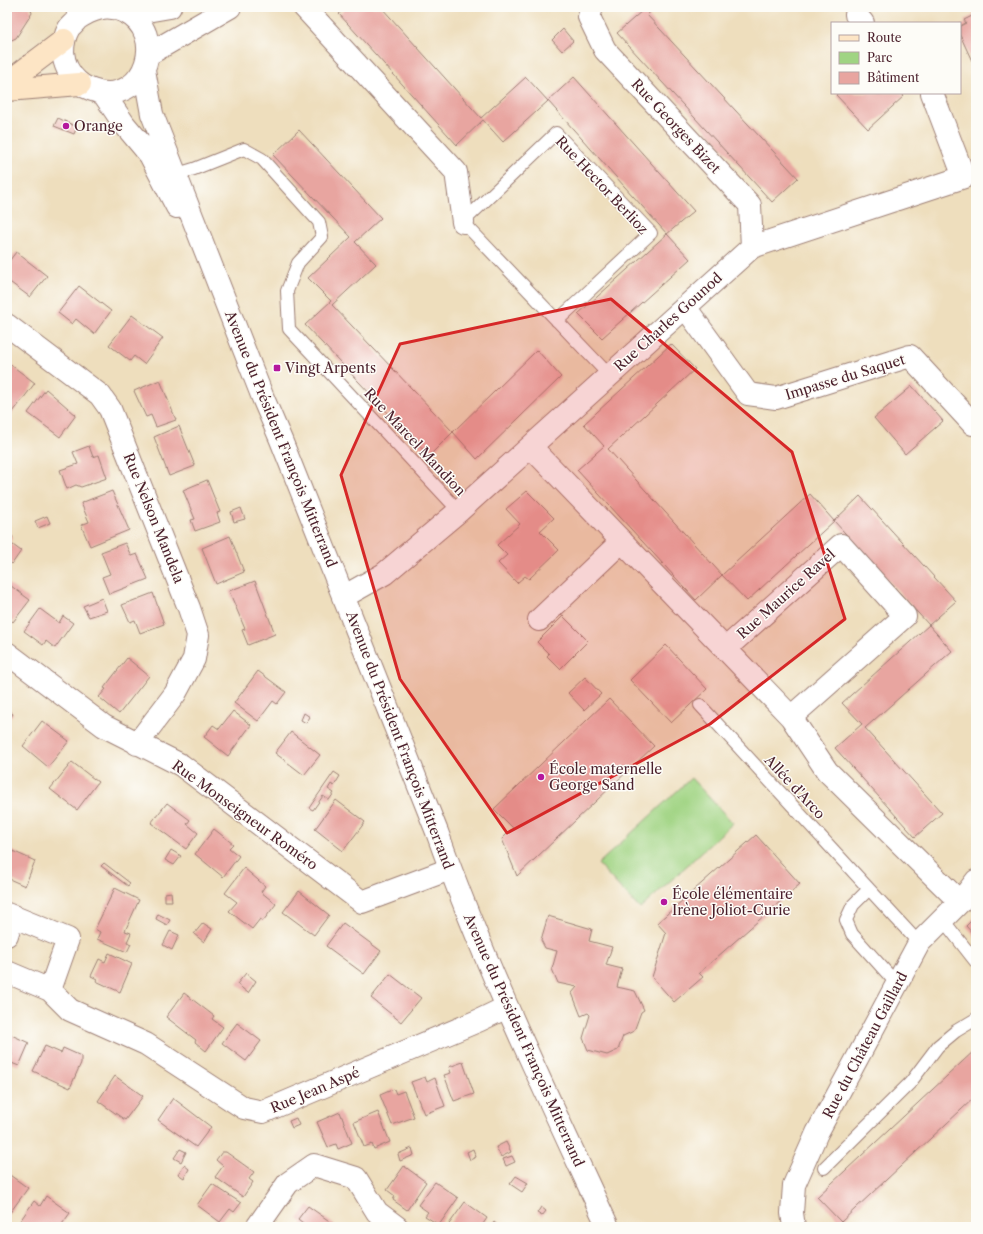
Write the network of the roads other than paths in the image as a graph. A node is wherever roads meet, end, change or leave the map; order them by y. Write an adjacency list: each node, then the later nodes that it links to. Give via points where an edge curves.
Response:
1 (170, 7): 5 (street)
2 (226, 7): 8 (street)
3 (304, 7): 15 (street, via 456,172)
4 (592, 7): 16 (street, Rue Georges Bizet, via 589,17 605,50 750,205)
5 (121, 10): 6 (street, via 103,8); 8 (street, via 138,22 145,31 148,42)
6 (78, 13): 7 (street)
7 (64, 40): 9 (main road); 10 (street, via 63,53 66,65)
8 (146, 62): 12 (street, via 137,80 127,88); 14 (street, Avenue du Président François Mitterrand, via 152,114)
9 (7, 83)
10 (80, 84): 11 (main road); 12 (street)
11 (7, 90)
12 (103, 93): 17 (street, Avenue du Président François Mitterrand, via 150,156 174,203)
13 (932, 94): 16 (street, Rue Charles Gounod, via 964,178)
14 (177, 174): 17 (street, Avenue du Président François Mitterrand); 24 (lane, Rue Marcel Mandion, via 244,149 262,159 319,222 322,237 298,263 287,291 289,329)
15 (463, 222): 19 (lane); 19 (lane, Rue Hector Berlioz, via 556,133 651,233)
16 (752, 247): 18 (street, Rue Charles Gounod)
17 (205, 248): 26 (street, Avenue du Président François Mitterrand)
18 (685, 307): 21 (street, Rue Charles Gounod); 22 (street, Impasse du Saquet, via 748,394 776,398 910,356)
19 (558, 321): 21 (lane)
20 (7, 325): 32 (street, Rue Nelson Mandela, via 100,395 110,409 198,635 194,659 175,694)
21 (608, 375): 23 (street, Rue Charles Gounod)
22 (973, 424)
23 (531, 447): 24 (street, Rue Charles Gounod); 25 (street, Rue Maurice Ravel)
24 (459, 511): 26 (street, Rue Charles Gounod, via 384,574)
25 (622, 541): 27 (street); 28 (street, Rue Maurice Ravel)
26 (343, 597): 33 (street, Avenue du Président François Mitterrand)
27 (539, 620)
28 (725, 649): 31 (street, Rue Maurice Ravel); 31 (street, Rue Maurice Ravel, via 842,545 905,616)
29 (7, 653): 32 (street, Rue Monseigneur Roméro, via 104,726)
30 (700, 705): 35 (lane, Allée d'Arco)
31 (791, 718): 36 (street, Rue Maurice Ravel, via 827,771)
32 (137, 744): 33 (street, Rue Monseigneur Roméro, via 181,765 362,902)
33 (450, 869): 44 (street, Avenue du Président François Mitterrand)
34 (976, 881): 36 (street, Rue du Château Gaillard)
35 (869, 889): 39 (lane, Allée d'Arco); 42 (lane, via 853,905 846,920 852,934)
36 (960, 902): 37 (street, Rue du Château Gaillard)
37 (943, 920): 39 (street, Rue du Château Gaillard); 40 (lane)
38 (9, 922): 43 (street, via 68,939)
39 (919, 943): 42 (street, Rue du Château Gaillard)
40 (976, 962)
41 (7, 972): 43 (street, Rue Jean Aspé)
42 (897, 984): 50 (street, Rue du Château Gaillard, via 817,1133 794,1185)
43 (50, 990): 44 (street, Rue Jean Aspé, via 70,1010 146,1044 244,1108 262,1112)
44 (507, 1007): 49 (street, Avenue du Président François Mitterrand)
45 (976, 1019): 46 (lane, via 938,1046 910,1083)
46 (824, 1168)
47 (257, 1227): 48 (street, via 288,1183 314,1165 356,1178 377,1212)
48 (397, 1227)
49 (608, 1227)
50 (794, 1227)

